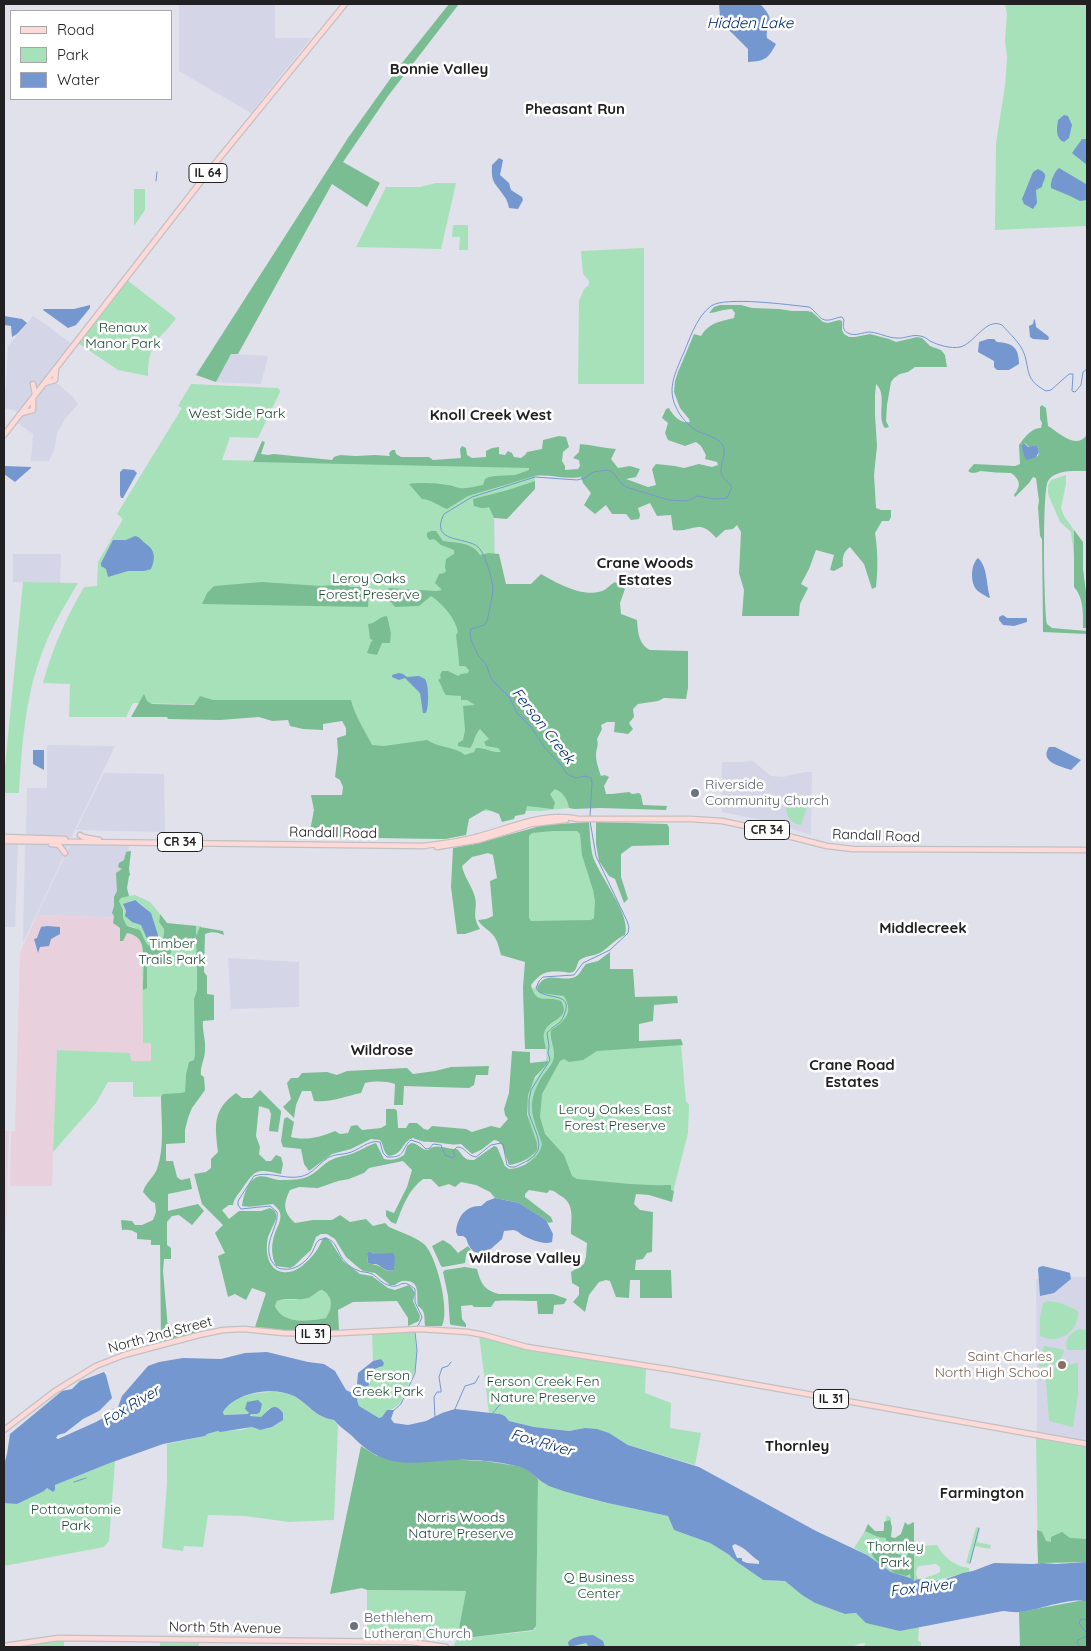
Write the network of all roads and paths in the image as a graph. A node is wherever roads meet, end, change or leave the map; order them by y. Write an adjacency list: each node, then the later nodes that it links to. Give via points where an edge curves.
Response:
1 (345, 4): 2 (main road, IL 64, via 212,166 56,369 55,380)
2 (43, 384): 3 (main road); 3 (main road, via 33,384)
3 (34, 396): 4 (main road, via 33,410 21,413)
4 (4, 434)
5 (80, 835): 7 (main road, CR 34)
6 (4, 837): 7 (main road, CR 34)
7 (99, 840): 9 (main road, CR 34)
8 (4, 841): 10 (main road, CR 34)
9 (117, 841): 10 (main road, CR 34); 11 (main road, Randall Road / CR 34, via 437,847 479,840 531,824 578,819 691,819 760,829 853,849)
10 (33, 842): 12 (main road, via 60,846)
11 (1087, 850)
12 (65, 853)
13 (4, 1430): 14 (main road, North 2nd Street / IL 31, via 66,1383 106,1361 215,1332 254,1329 321,1334 419,1329 468,1332 527,1347)
14 (1087, 1444)
15 (4, 1646): 16 (main road, North 5th Avenue, via 58,1638 409,1642)
16 (446, 1647)

